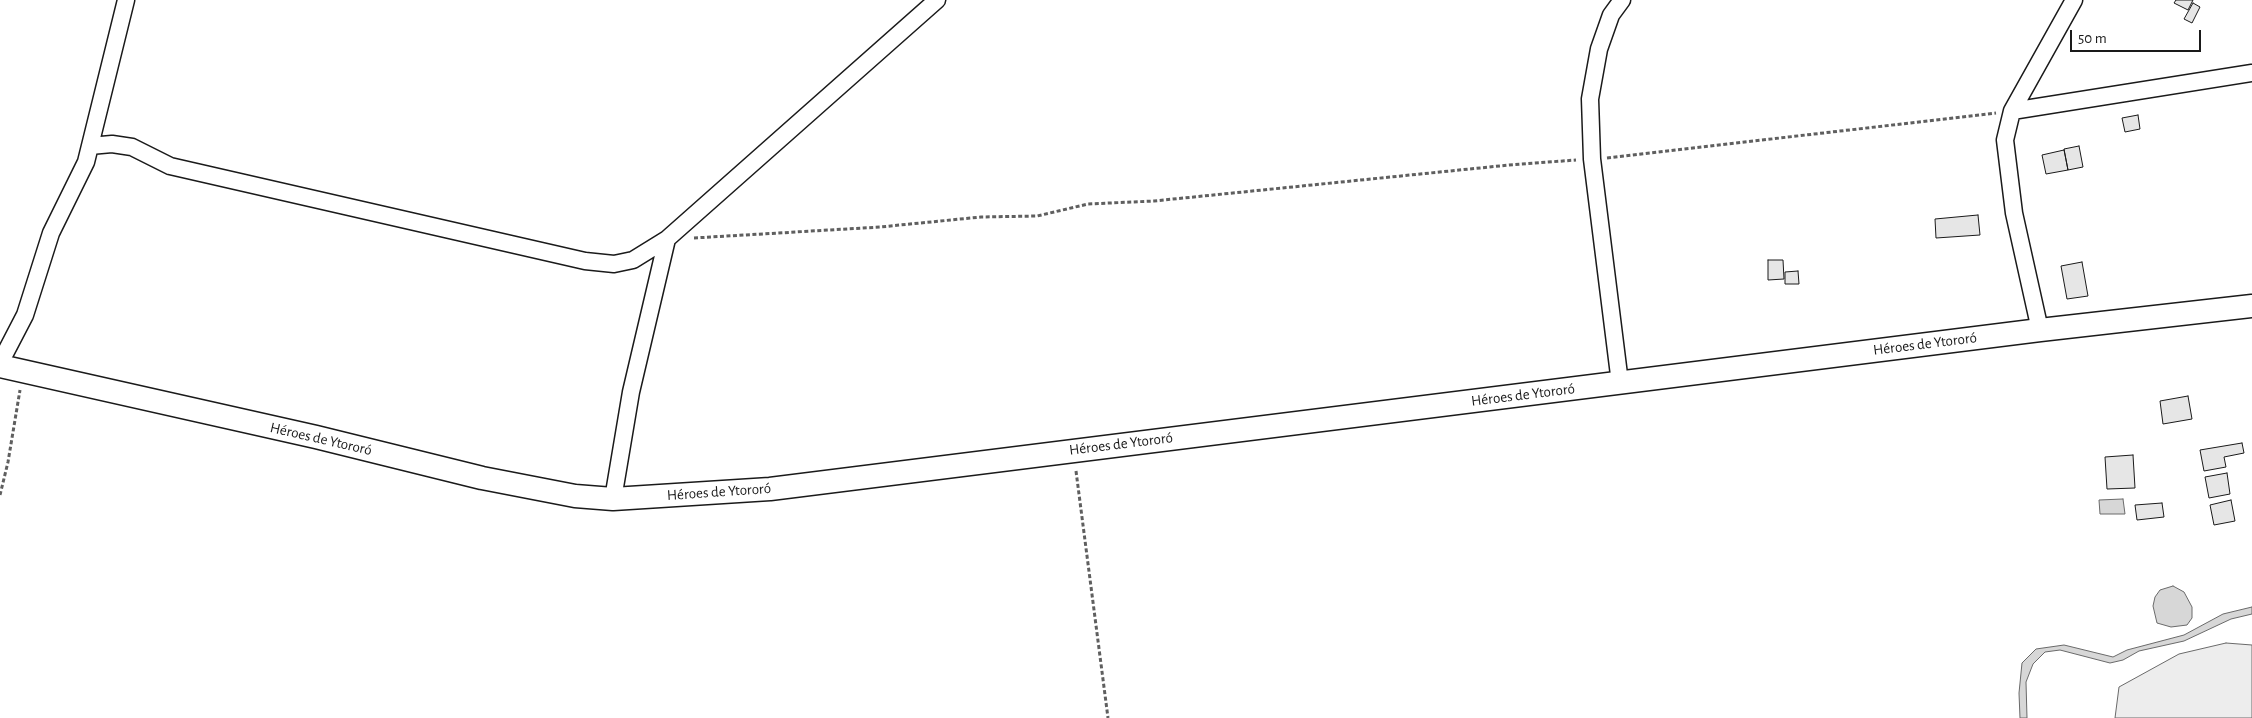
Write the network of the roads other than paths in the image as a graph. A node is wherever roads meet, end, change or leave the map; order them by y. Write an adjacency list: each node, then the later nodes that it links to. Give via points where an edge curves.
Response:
1 (126, 0): 7 (street)
2 (937, 0): 8 (street)
3 (1622, 0): 12 (street, via 1611,15 1599,48 1590,99 1592,159)
4 (2074, 0): 6 (street)
5 (2252, 73): 6 (street)
6 (2012, 111): 10 (street, via 2005,140 2012,194)
7 (90, 146): 8 (street, via 112,144 132,147 170,166 585,261 614,264 633,260); 11 (street, via 78,180 51,233 25,315)
8 (667, 239): 13 (street, via 631,392)
9 (2252, 306): 10 (main road, Héroes de Ytororó)
10 (2040, 330): 12 (main road, Héroes de Ytororó)
11 (0, 364): 13 (main road, Héroes de Ytororó, via 22,372 316,437 482,478)
12 (1620, 382): 13 (main road, Héroes de Ytororó, via 770,489)
13 (613, 500)

